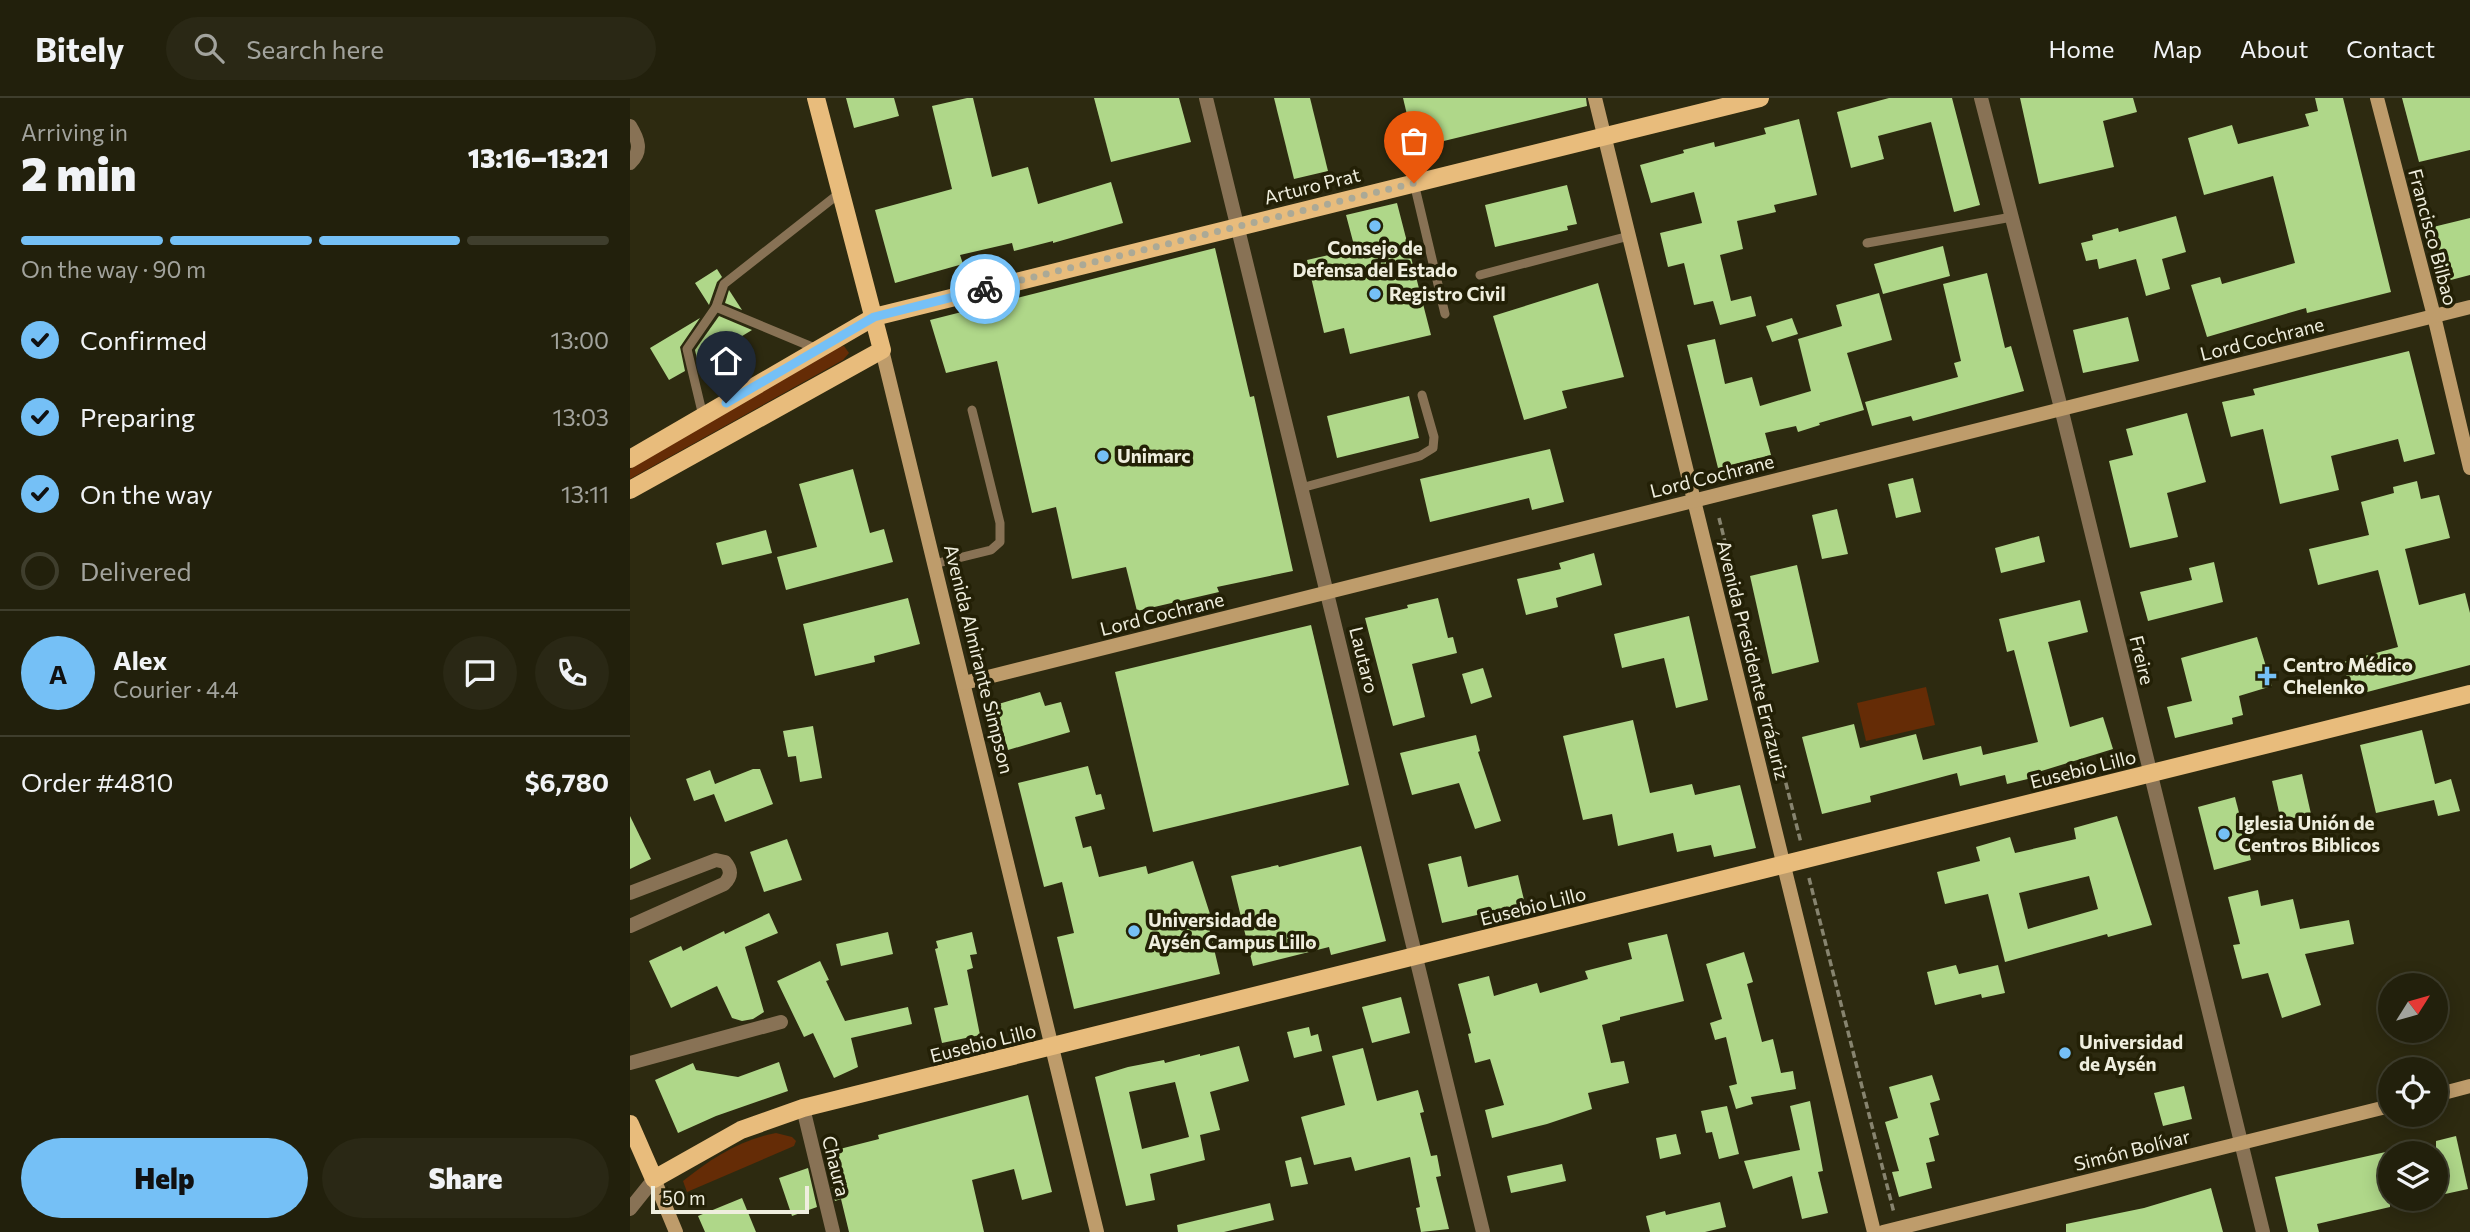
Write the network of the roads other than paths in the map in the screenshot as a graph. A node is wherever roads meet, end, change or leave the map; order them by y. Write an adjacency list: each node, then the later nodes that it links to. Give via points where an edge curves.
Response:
1 (816, 98): 11 (main road, Avenida Almirante Simpson)
2 (1206, 98): 13 (street, Lautaro)
3 (1595, 98): 8 (main road, Avenida Presidente Errázuriz)
4 (1759, 98): 8 (main road, Arturo Prat)
5 (1981, 98): 12 (street, Freire)
6 (2376, 98): 20 (main road, Francisco Bilbao)
7 (630, 126): 9 (street, via 639,146)
8 (1605, 136): 10 (main road, Arturo Prat); 14 (main road, Avenida Presidente Errázuriz)
9 (630, 163)
10 (1414, 183): 13 (main road, Arturo Prat); 19 (lane)
11 (841, 192): 17 (lane, via 724,284); 21 (main road, Avenida Almirante Simpson)
12 (2012, 217): 15 (lane); 25 (street, Freire)
13 (1237, 226): 21 (main road, Arturo Prat); 30 (street, Lautaro)
14 (1629, 236): 16 (lane); 32 (main road, Avenida Presidente Errázuriz)
15 (1867, 243)
16 (1480, 275)
17 (716, 307): 22 (lane); 27 (lane, via 687,349)
18 (2470, 307): 20 (main road, Lord Cochrane)
19 (1445, 314)
20 (2434, 316): 25 (main road, Lord Cochrane); 29 (main road, Francisco Bilbao)
21 (874, 317): 22 (main road, Arturo Prat); 23 (main road, Avenida Almirante Simpson)
22 (817, 350): 27 (main road, Arturo Prat)
23 (881, 350): 31 (main road); 33 (main road, Avenida Almirante Simpson)
24 (1422, 395): 30 (lane, via 1433,448 1420,456)
25 (2061, 408): 32 (main road, Lord Cochrane); 37 (street, Freire)
26 (972, 410): 33 (lane, via 1000,523 999,542 991,550)
27 (703, 416): 28 (main road, Arturo Prat)
28 (630, 459)
29 (2470, 468)
30 (1301, 488): 34 (street, Lautaro)
31 (630, 490)
32 (1694, 500): 34 (main road, Lord Cochrane); 38 (main road, Avenida Presidente Errázuriz)
33 (934, 564): 35 (main road, Avenida Almirante Simpson)
34 (1328, 593): 35 (main road, Lord Cochrane); 41 (street, Lautaro)
35 (964, 683): 43 (main road, Avenida Almirante Simpson)
36 (2470, 694): 37 (main road, Eusebio Lillo)
37 (2151, 774): 38 (main road, Eusebio Lillo); 50 (street, Freire)
38 (1783, 865): 41 (main road, Eusebio Lillo); 57 (main road, Avenida Presidente Errázuriz)
39 (630, 892): 40 (street, via 716,860 725,862 730,871 724,884)
40 (630, 926)
41 (1416, 957): 43 (main road, Eusebio Lillo); 56 (street, Lautaro)
42 (781, 1022): 44 (street)
43 (1052, 1048): 47 (main road, Eusebio Lillo); 55 (main road, Avenida Almirante Simpson)
44 (630, 1063)
45 (2470, 1086): 46 (main road)
46 (2448, 1092)
47 (803, 1108): 51 (main road, Eusebio Lillo, via 741,1130); 54 (street, Chaura)
48 (2378, 1109): 50 (main road, Simón Bolívar)
49 (630, 1124): 51 (main road)
50 (2241, 1143): 58 (main road, Simón Bolívar); 59 (street, Freire)
51 (654, 1179): 52 (street, Eusebio Lillo); 53 (main road)
52 (630, 1209)
53 (676, 1232)
54 (833, 1232)
55 (1097, 1232)
56 (1483, 1232)
57 (1874, 1232)
58 (1883, 1232)
59 (2263, 1232)

